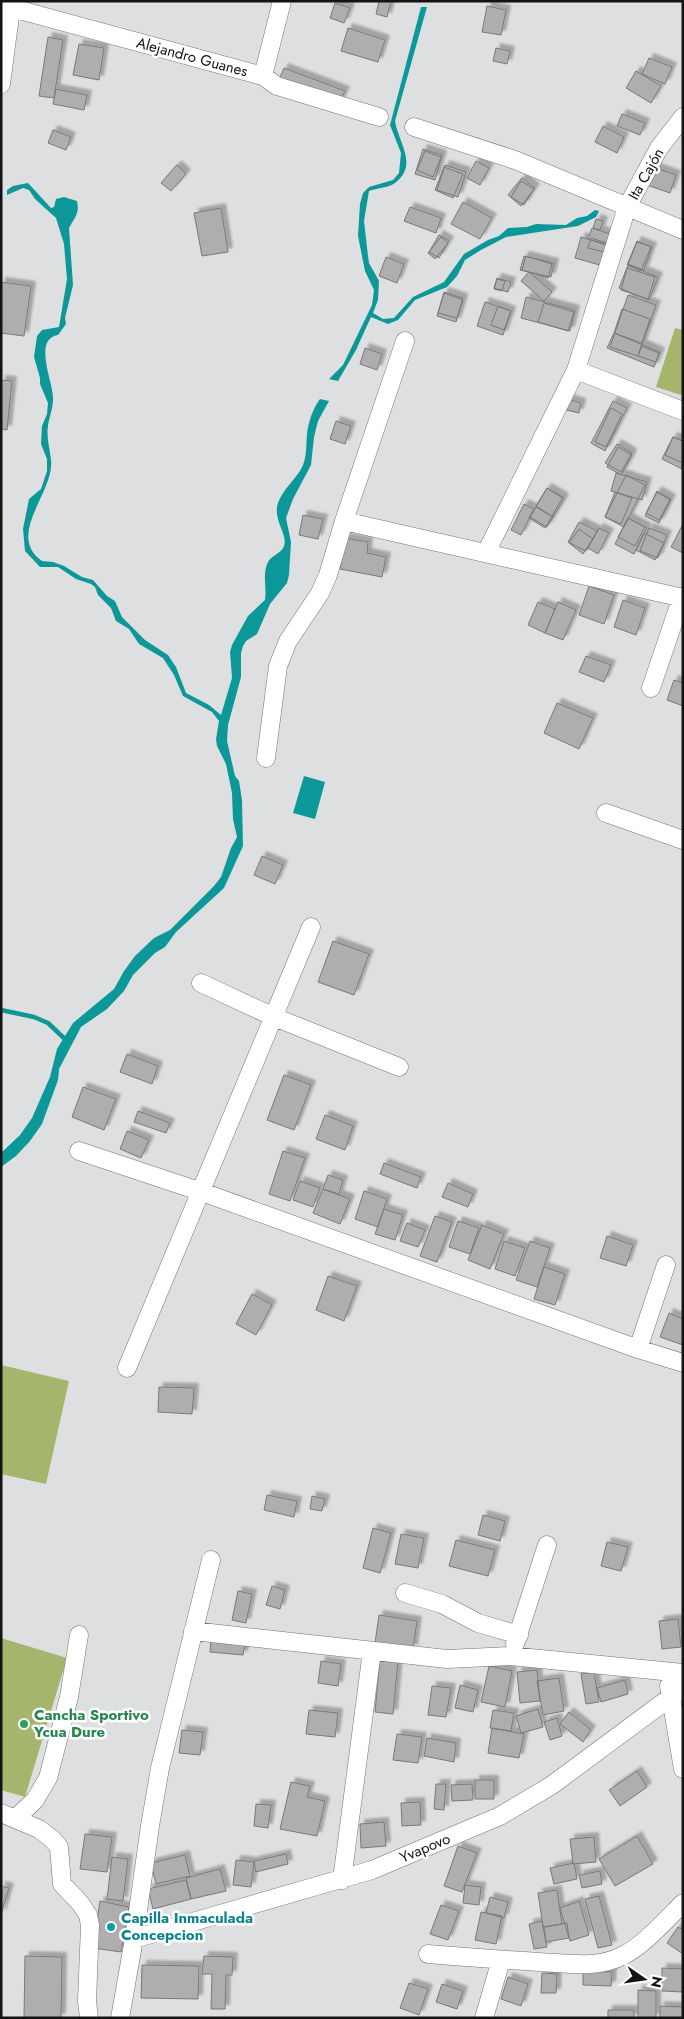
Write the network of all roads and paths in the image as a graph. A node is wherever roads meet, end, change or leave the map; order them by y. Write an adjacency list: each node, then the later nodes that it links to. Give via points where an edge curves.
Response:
1 (282, 1): 3 (street)
2 (6, 7): 3 (street, Alejandro Guanes); 4 (street)
3 (263, 76): 5 (street, Alejandro Guanes, via 277,86)
4 (1, 84)
5 (380, 117)
6 (683, 117): 8 (street, Ita Cajón, via 659,148)
7 (414, 127): 8 (street, via 515,160)
8 (628, 207): 9 (street); 11 (street, Ita Cajón)
9 (683, 230)
10 (405, 341): 13 (street)
11 (576, 370): 12 (street); 14 (street, Ita Cajón)
12 (683, 411)
13 (344, 521): 14 (street); 17 (street, via 324,584 288,641 278,666)
14 (486, 553): 15 (street)
15 (682, 598): 16 (street)
16 (651, 688)
17 (266, 758)
18 (606, 813): 19 (street)
19 (683, 840)
20 (311, 927): 22 (street)
21 (201, 983): 22 (street)
22 (274, 1017): 23 (street); 25 (street)
23 (399, 1067)
24 (78, 1151): 25 (street)
25 (202, 1192): 27 (street); 29 (street)
26 (666, 1266): 27 (street)
27 (638, 1349): 28 (street)
28 (683, 1362)
29 (127, 1368)
30 (547, 1545): 35 (street)
31 (211, 1560): 33 (street)
32 (405, 1593): 35 (street, via 442,1604 478,1623)
33 (193, 1631): 36 (street); 44 (street, via 160,1768)
34 (79, 1635): 41 (street, via 69,1697 48,1778 35,1800)
35 (519, 1635): 37 (street)
36 (372, 1651): 37 (street, via 447,1659); 42 (street)
37 (510, 1656): 38 (street)
38 (674, 1672): 39 (street)
39 (677, 1692): 40 (street); 42 (street, Yvapovo, via 552,1785 500,1816)
40 (683, 1769)
41 (9, 1815): 47 (street, via 39,1829 59,1847 62,1884 88,1915)
42 (342, 1880): 44 (street, Yvapovo)
43 (683, 1903): 46 (street, via 624,1956 606,1963)
44 (134, 1939): 48 (street)
45 (428, 1954): 46 (street)
46 (501, 1960): 49 (street)
47 (89, 2018)
48 (120, 2018)
49 (484, 2018)

